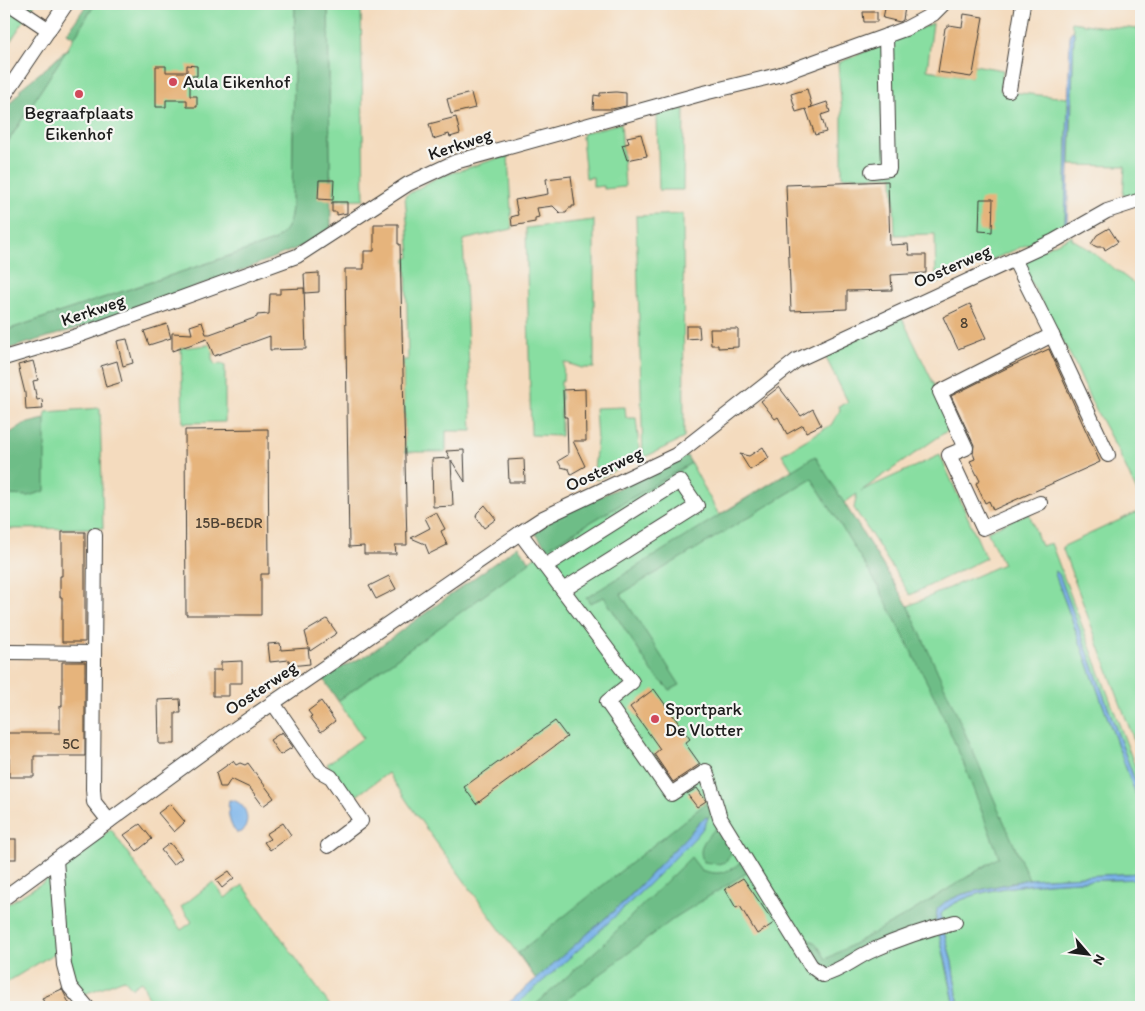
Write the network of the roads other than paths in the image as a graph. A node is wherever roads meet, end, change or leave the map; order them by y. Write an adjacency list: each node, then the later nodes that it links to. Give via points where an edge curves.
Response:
1 (10, 4): 5 (street)
2 (66, 4): 5 (street)
3 (943, 4): 6 (street, Kerkweg, via 933,14)
4 (1023, 4): 7 (street)
5 (49, 30): 8 (street)
6 (886, 36): 9 (street, via 889,169); 13 (street, Kerkweg, via 778,75 455,162 408,184 297,256 77,336)
7 (1009, 90)
8 (4, 96)
9 (872, 171)
10 (1141, 200): 11 (street, Oosterweg, via 1107,211 1054,241)
11 (1014, 258): 12 (street); 16 (street, Oosterweg, via 797,360 676,455 543,518)
12 (1052, 335): 14 (street); 15 (street, via 940,392 966,448 949,455 983,528)
13 (4, 358)
14 (1108, 455)
15 (1040, 503)
16 (520, 533): 18 (street); 22 (street, Oosterweg)
17 (95, 535): 21 (street)
18 (545, 566): 19 (street); 19 (street, via 680,481 697,506)
19 (563, 590): 27 (street, via 632,682 607,702 671,794 706,771 720,818 811,966 824,975 832,973 870,951)
20 (10, 652): 21 (street)
21 (94, 653): 23 (street, via 94,802)
22 (273, 702): 23 (street, Oosterweg); 24 (street, via 320,771 331,777 362,821)
23 (109, 821): 25 (street, Oosterweg)
24 (328, 846)
25 (56, 860): 26 (street, Oosterweg); 28 (street, via 64,965 70,987)
26 (4, 898)
27 (945, 924)
28 (87, 1007)

